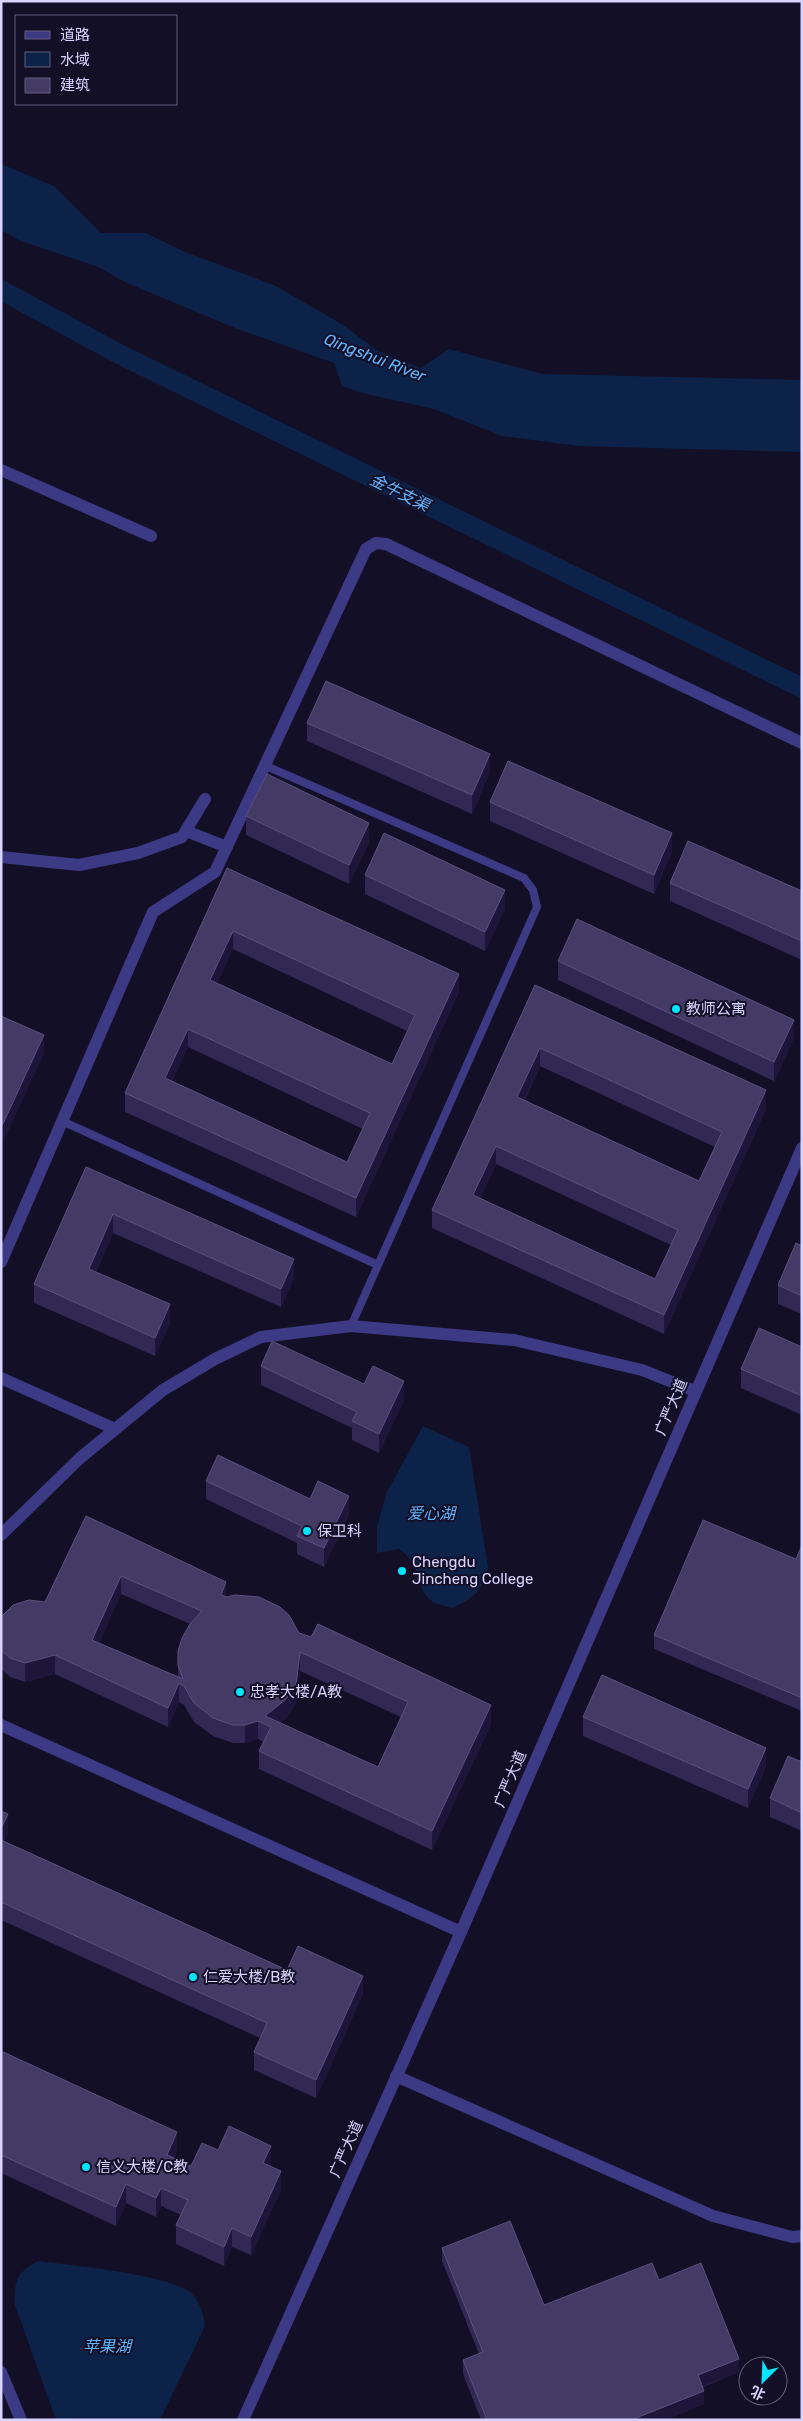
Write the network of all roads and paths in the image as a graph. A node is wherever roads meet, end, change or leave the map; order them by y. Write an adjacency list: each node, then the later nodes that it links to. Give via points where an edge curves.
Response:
1 (1, 470): 2 (street)
2 (151, 536)
3 (802, 743): 4 (street, via 386,544 376,543 366,549)
4 (266, 766): 7 (street); 12 (lane, via 524,878 534,890 537,907)
5 (205, 799): 6 (street)
6 (186, 831): 7 (street); 8 (street, via 182,837 138,853 79,865)
7 (227, 847): 9 (street, via 215,872 153,912)
8 (1, 857)
9 (62, 1121): 11 (street); 12 (lane)
10 (802, 1148): 15 (street, 广严大道)
11 (1, 1262)
12 (378, 1264): 13 (lane)
13 (351, 1326): 15 (street, via 514,1340 642,1370); 16 (street, via 261,1337 214,1359 163,1390)
14 (1, 1378): 16 (street)
15 (696, 1391): 19 (street, 广严大道)
16 (115, 1429): 17 (street, via 80,1458)
17 (1, 1535)
18 (1, 1725): 19 (street)
19 (461, 1932): 20 (street, 广严大道)
20 (396, 2076): 21 (street, via 713,2216 792,2237); 24 (street, 广严大道)
21 (802, 2236)
22 (1, 2372): 23 (street)
23 (21, 2420)
24 (243, 2420)

